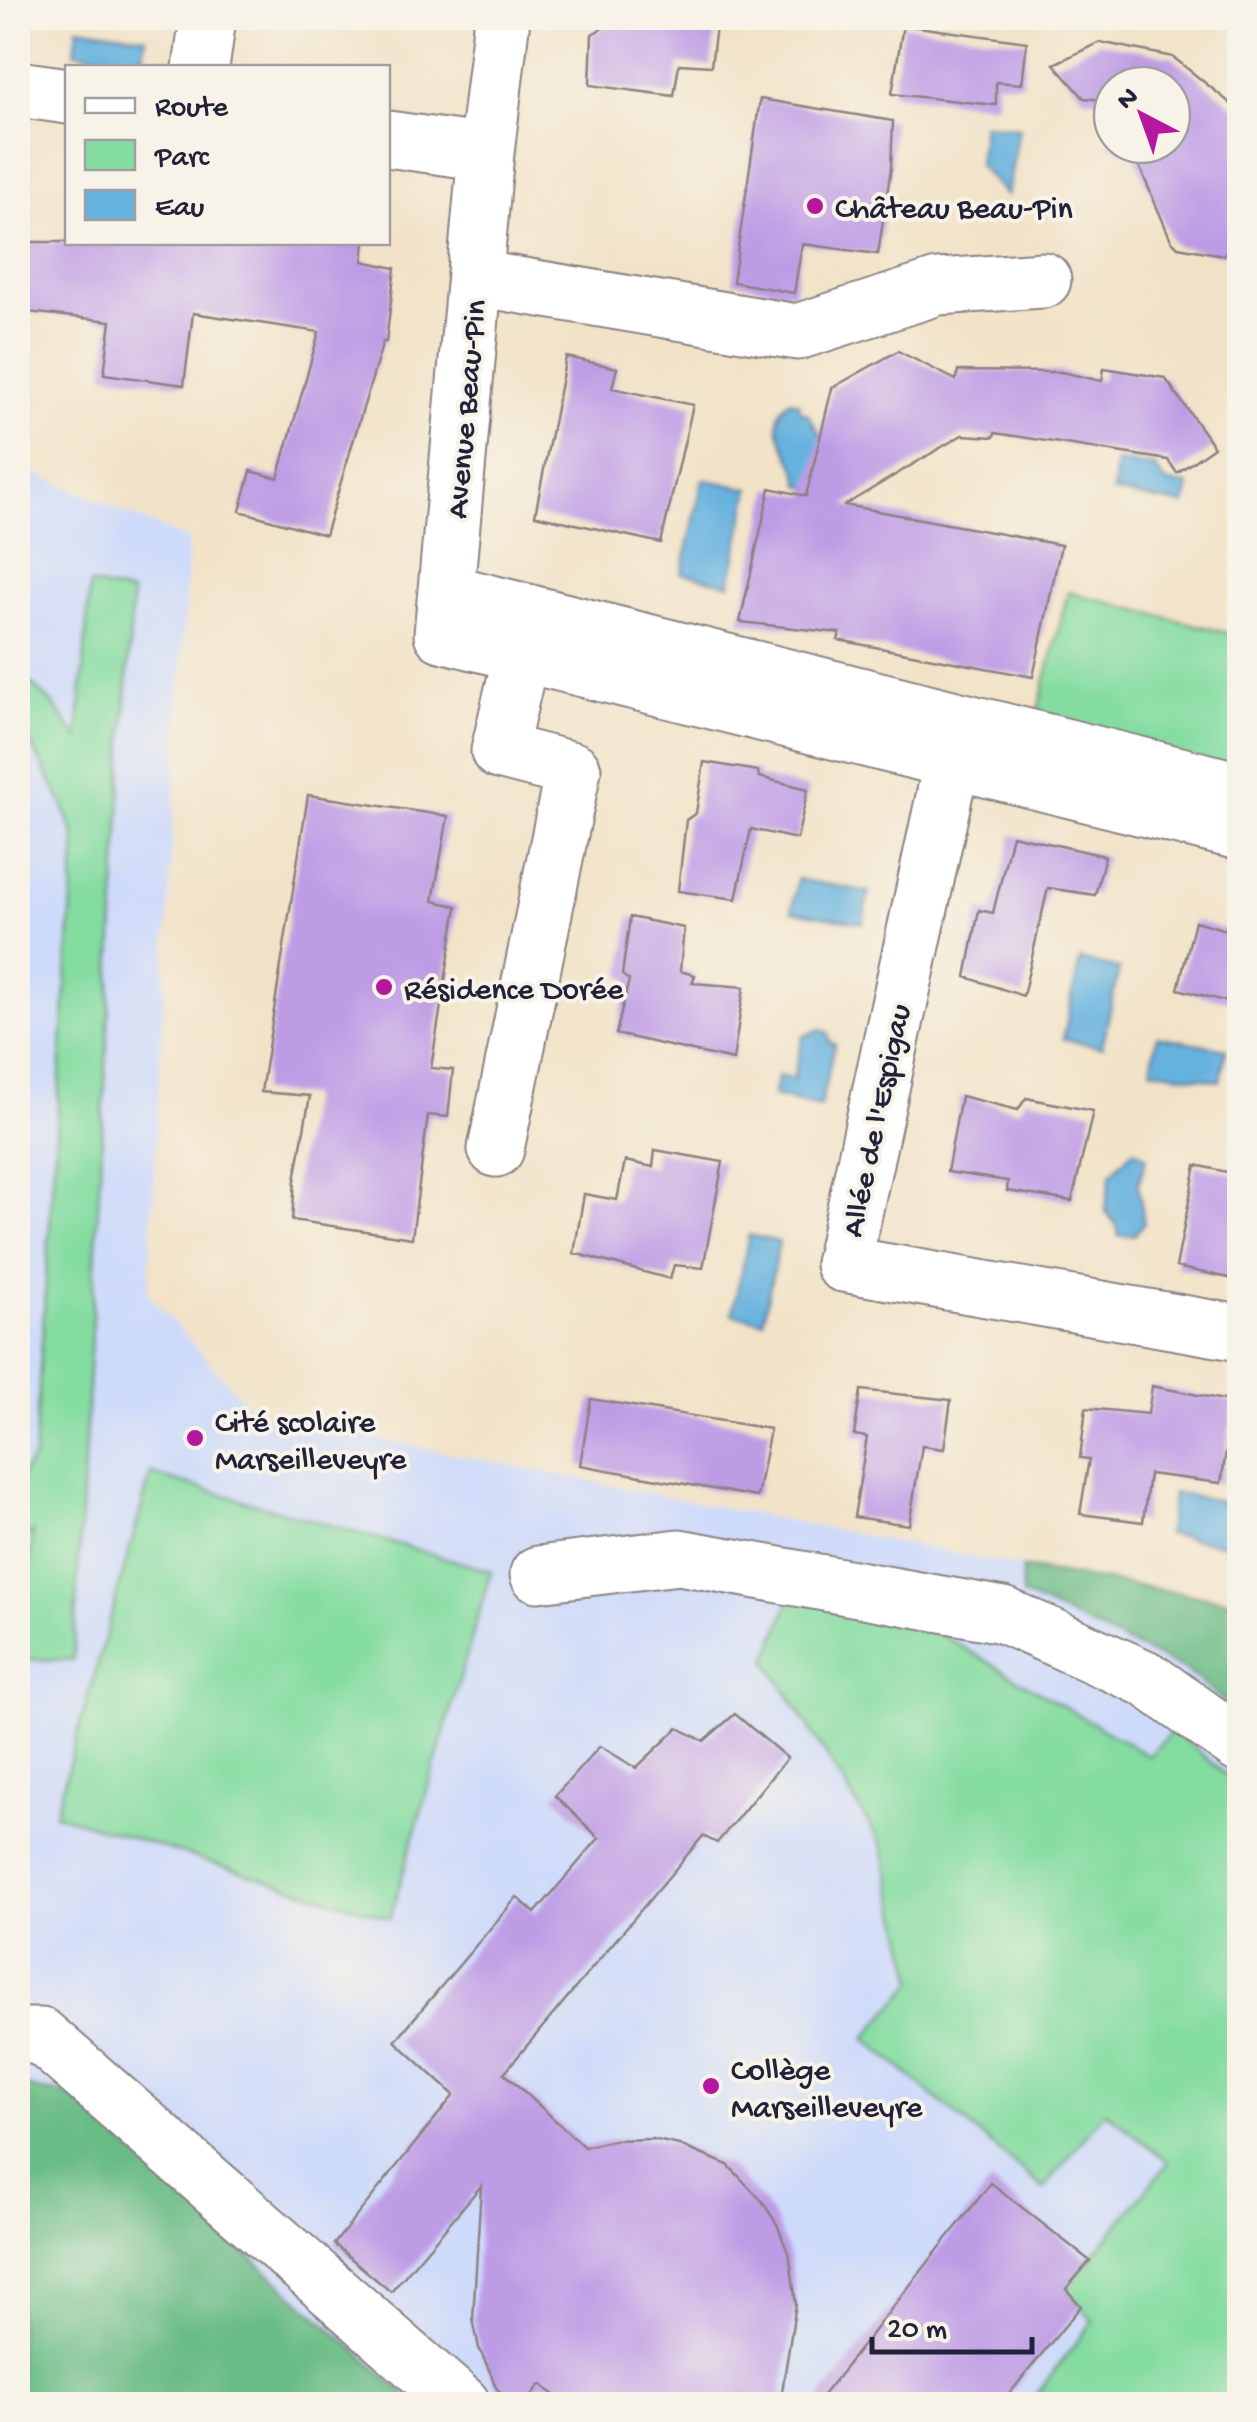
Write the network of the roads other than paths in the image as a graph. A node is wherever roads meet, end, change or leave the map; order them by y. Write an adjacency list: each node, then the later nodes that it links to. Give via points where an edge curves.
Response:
1 (208, 18): 3 (street)
2 (502, 18): 7 (street, Avenue Beau-Pin)
3 (202, 65)
4 (18, 89): 5 (street)
5 (65, 96)
6 (390, 139): 7 (street)
7 (486, 153): 8 (street, Avenue Beau-Pin)
8 (476, 278): 9 (street, via 797,332 938,287); 10 (street, Avenue Beau-Pin)
9 (1043, 280)
10 (446, 592): 11 (street, Avenue Beau-Pin, via 442,634); 13 (street)
11 (545, 661): 12 (street); 15 (street, via 499,751 574,770)
12 (952, 760): 14 (street); 16 (street, Allée de l'Espigau, via 843,1264)
13 (1240, 790)
14 (1240, 832)
15 (496, 1149)
16 (1240, 1333)
17 (538, 1574): 18 (street, via 679,1557 1003,1615 1146,1680)
18 (1240, 1745)
19 (18, 2036): 20 (street, via 41,2036)
20 (462, 2404)

